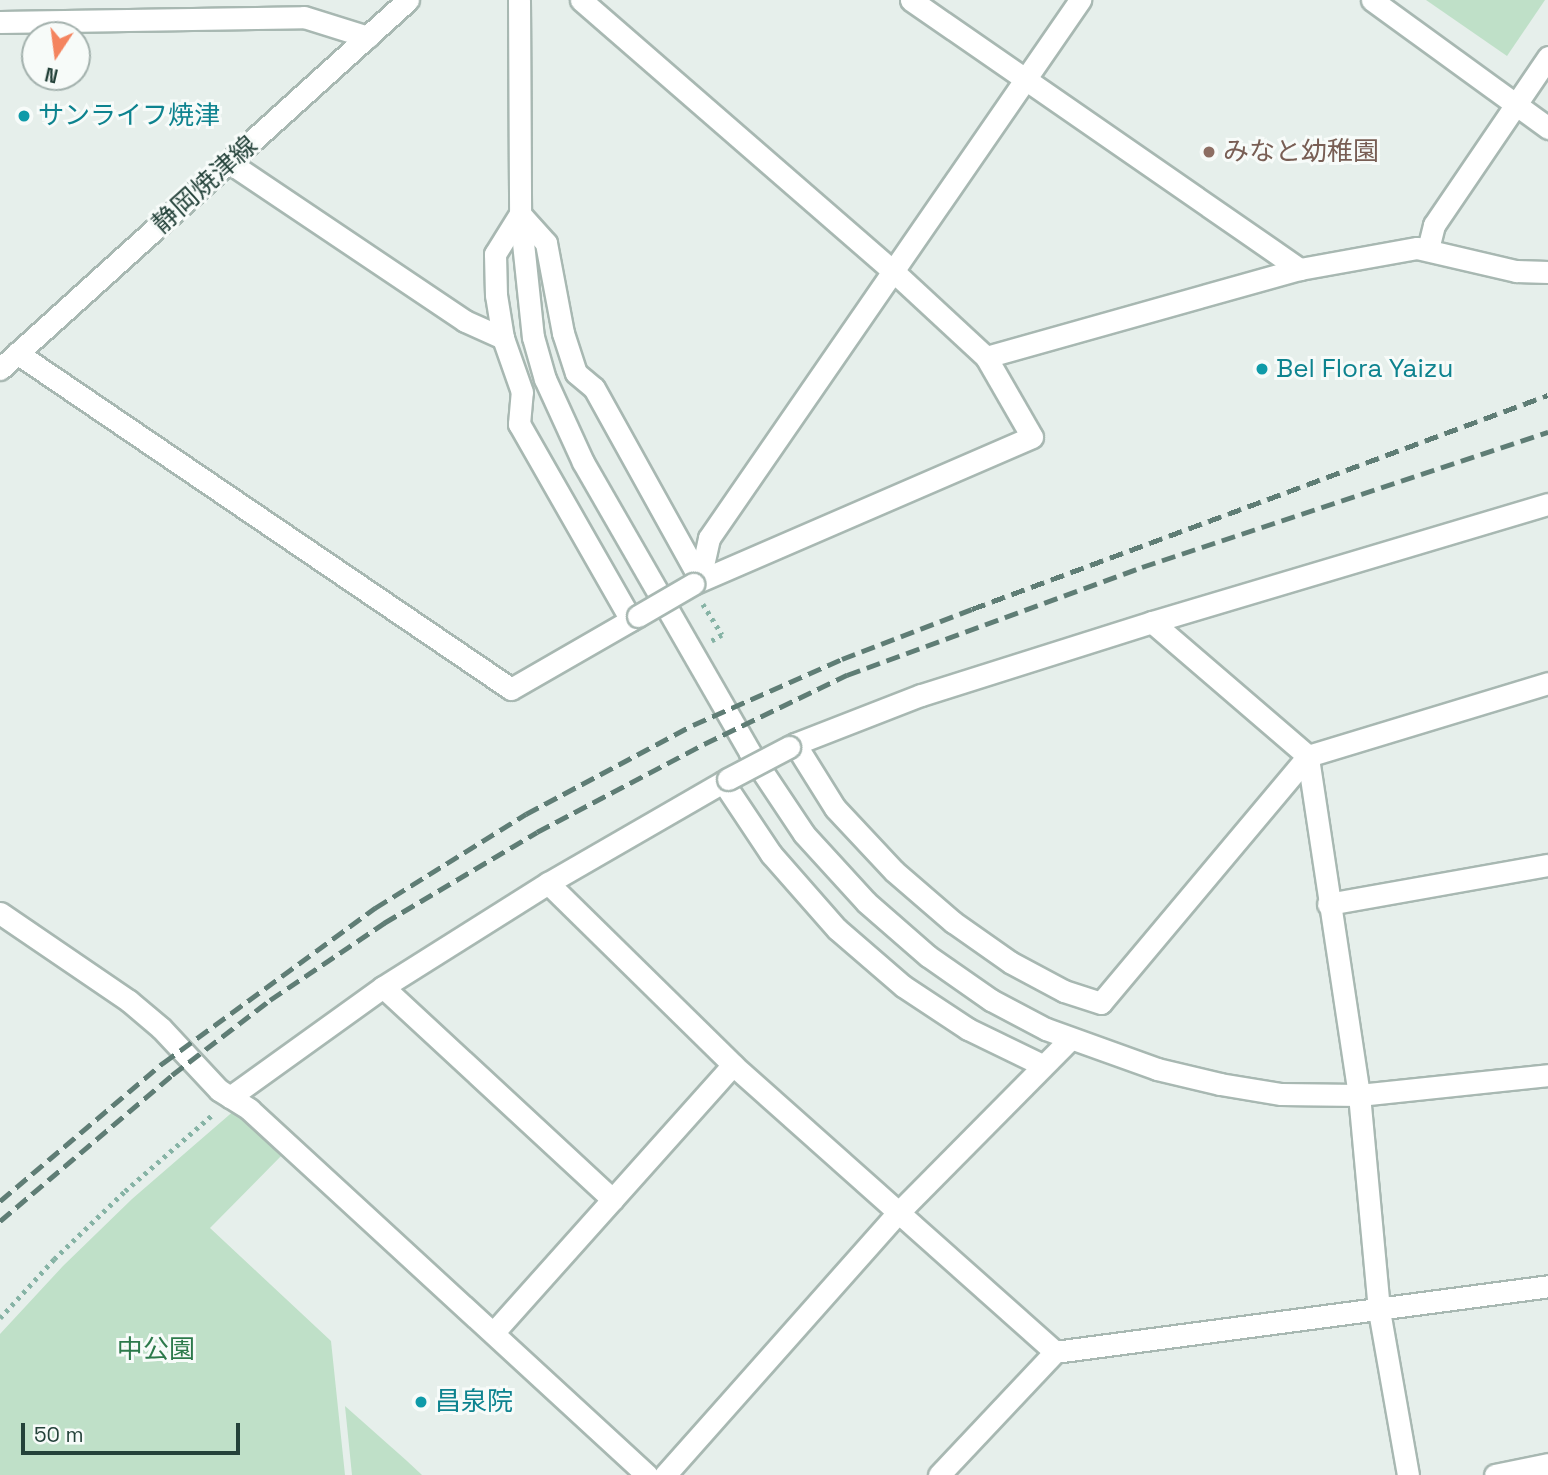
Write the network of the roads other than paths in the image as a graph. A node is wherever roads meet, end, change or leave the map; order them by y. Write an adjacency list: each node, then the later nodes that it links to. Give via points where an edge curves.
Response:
1 (408, 0): 9 (street, 静岡焼津線)
2 (519, 0): 15 (street)
3 (581, 0): 18 (street)
4 (911, 0): 11 (street)
5 (1080, 0): 11 (street)
6 (1372, 0): 12 (street)
7 (77, 10): 8 (street); 9 (street, via 304,17)
8 (0, 22)
9 (368, 37): 14 (street, 静岡焼津線)
10 (1548, 57): 12 (street)
11 (1027, 80): 17 (street); 18 (street)
12 (1516, 105): 13 (street); 16 (street, via 1434,225)
13 (1548, 128)
14 (230, 163): 20 (street, via 465,321); 21 (street, 静岡焼津線)
15 (520, 214): 20 (street, via 495,254); 25 (street, via 546,243 563,333 576,373 594,388); 37 (street, via 533,337 560,418 750,753 804,834 866,902 928,956 991,1000)
16 (1428, 249): 17 (street); 19 (street, via 1516,271)
17 (1300, 269): 22 (street)
18 (892, 270): 22 (street); 25 (street, via 709,538)
19 (1548, 272)
20 (503, 338): 26 (street, via 522,393 519,424)
21 (17, 354): 23 (street, 静岡焼津線); 26 (street, via 511,689)
22 (986, 357): 25 (street, via 1032,437)
23 (0, 369)
24 (1548, 504): 27 (street)
25 (698, 587): 26 (street, bridge)
26 (634, 618)
27 (1152, 622): 29 (street, via 921,695); 30 (street)
28 (1548, 683): 30 (street)
29 (792, 745): 30 (street, via 835,808 904,880 953,922 1010,962 1064,991 1101,1003); 31 (street, bridge)
30 (1308, 756): 34 (street)
31 (725, 780): 33 (street); 39 (street, via 771,855 836,929 903,986 968,1029)
32 (1548, 865): 34 (street)
33 (548, 883): 36 (street); 38 (street)
34 (1328, 904): 41 (street)
35 (0, 914): 42 (street, via 129,1001)
36 (383, 987): 42 (street); 43 (street)
37 (1069, 1040): 39 (street); 41 (street, via 1220,1084 1281,1094)
38 (733, 1065): 43 (street); 44 (street)
39 (1042, 1065): 44 (street)
40 (1548, 1074): 41 (street)
41 (1359, 1095): 46 (street)
42 (230, 1097): 47 (street, via 249,1109)
43 (613, 1200): 47 (street)
44 (898, 1213): 48 (street); 51 (street)
45 (1548, 1286): 46 (street)
46 (1379, 1310): 48 (street); 53 (street)
47 (494, 1332): 50 (street)
48 (1055, 1352): 52 (street)
49 (1548, 1464): 54 (street)
50 (647, 1475)
51 (666, 1475)
52 (939, 1475)
53 (1408, 1475)
54 (1495, 1475)

